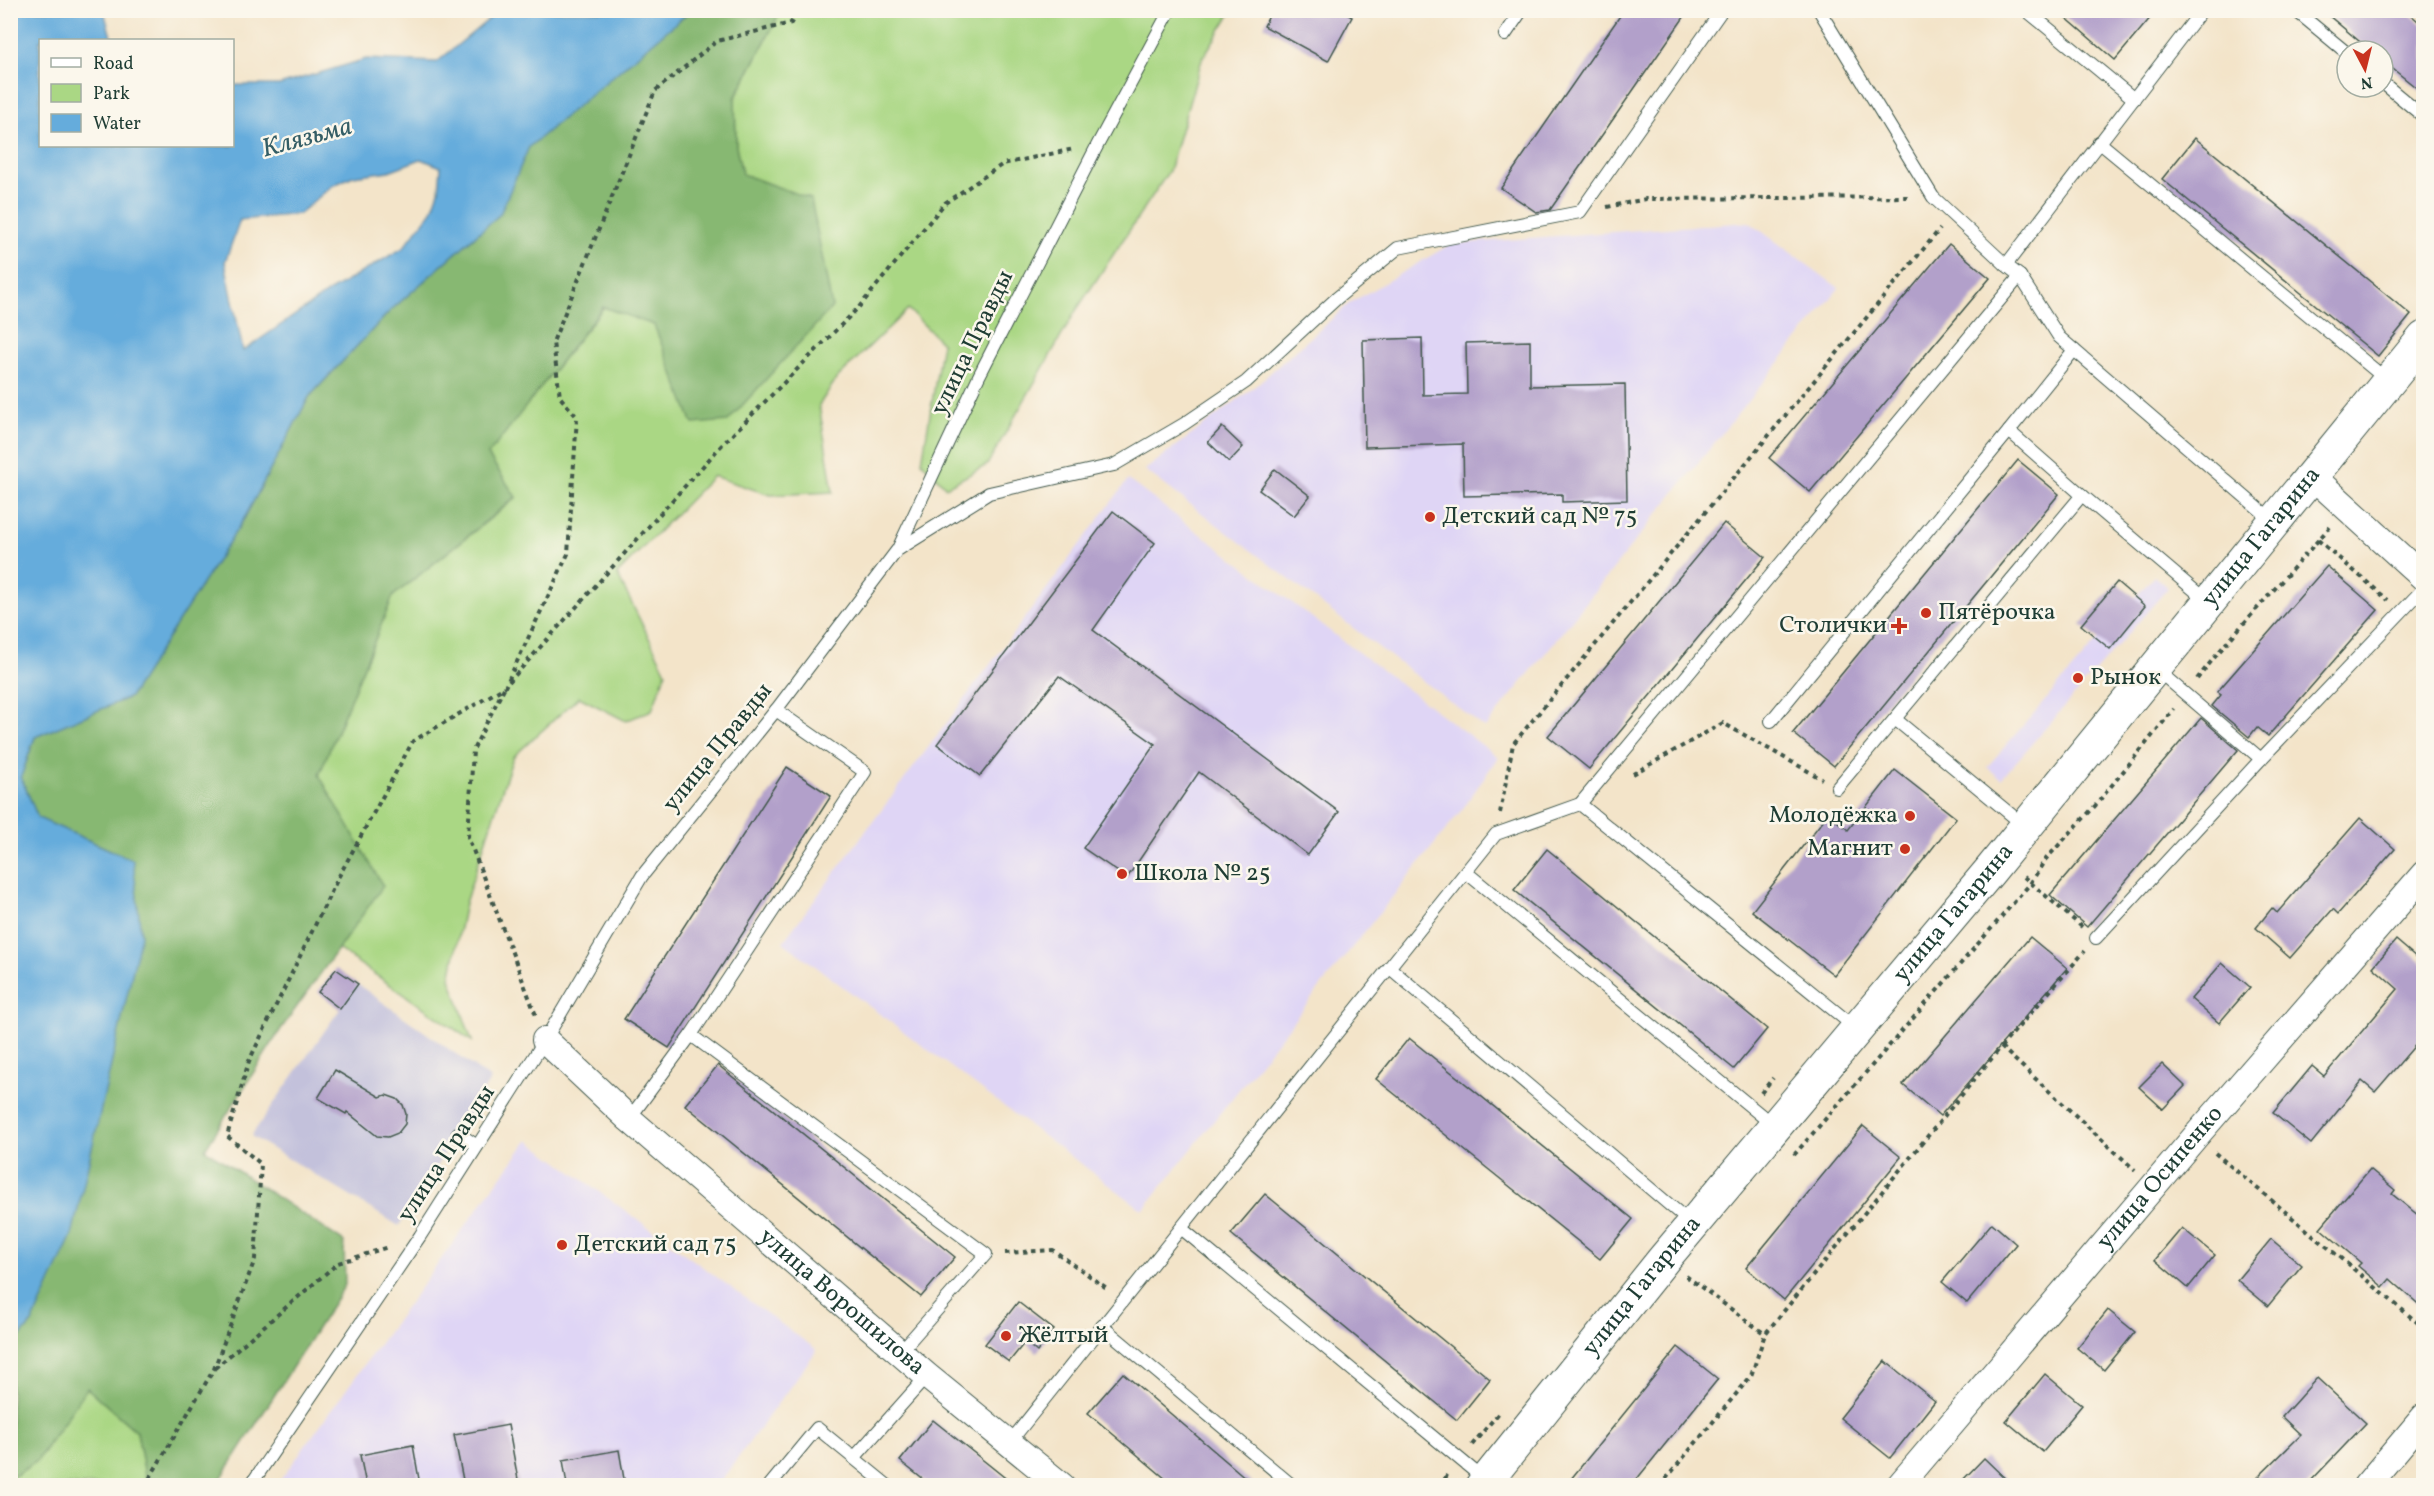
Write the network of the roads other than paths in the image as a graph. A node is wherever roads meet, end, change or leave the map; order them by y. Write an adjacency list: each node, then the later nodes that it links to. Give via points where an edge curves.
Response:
1 (1170, 10): 23 (lane, улица Правды, via 979,376)
2 (1522, 10): 8 (lane)
3 (1722, 10): 23 (lane, via 1580,212 1398,248 1246,382 1184,424 1114,465 989,493)
4 (1819, 10): 14 (lane, via 1933,197)
5 (2026, 10): 11 (lane)
6 (2202, 10): 11 (lane)
7 (2295, 10): 9 (lane)
8 (1505, 35)
9 (2335, 43)
10 (2395, 93): 12 (lane)
11 (2134, 99): 13 (lane)
12 (2424, 117)
13 (2099, 142): 14 (lane); 18 (lane)
14 (2006, 265): 15 (lane)
15 (2020, 276): 17 (lane, via 2059,337); 33 (lane)
16 (2424, 338): 18 (main road, улица Гагарина)
17 (2074, 350): 19 (lane); 22 (lane)
18 (2389, 381): 20 (main road, улица Гагарина)
19 (2009, 431): 21 (lane); 30 (lane)
20 (2312, 476): 22 (main road, улица Гагарина); 24 (street)
21 (2082, 495): 26 (lane); 29 (lane)
22 (2274, 522): 26 (main road, улица Гагарина)
23 (898, 549): 28 (lane, улица Правды)
24 (2424, 578)
25 (2424, 588): 31 (lane)
26 (2209, 602): 27 (main road, улица Гагарина)
27 (2155, 669): 31 (lane); 34 (main road, улица Гагарина)
28 (776, 710): 40 (lane, via 865,772); 41 (lane, улица Правды, via 642,876)
29 (1895, 719): 32 (lane); 34 (lane)
30 (1771, 721)
31 (2261, 759): 37 (lane)
32 (1837, 788)
33 (1580, 804): 35 (lane, via 1496,834); 39 (lane)
34 (2026, 827): 39 (main road, улица Гагарина)
35 (1467, 873): 38 (lane); 43 (lane)
36 (2424, 874): 60 (street, улица Осипенко)
37 (2096, 938)
38 (1390, 968): 46 (lane); 47 (lane)
39 (1857, 1030): 43 (main road, улица Гагарина)
40 (691, 1035): 42 (lane); 49 (lane, via 986,1254)
41 (545, 1040): 42 (street, улица Ворошилова); 45 (lane, улица Правды)
42 (629, 1119): 49 (street, улица Ворошилова)
43 (1774, 1126): 46 (main road, улица Гагарина)
44 (458, 1133): 45 (lane)
45 (477, 1146): 55 (lane, улица Правды)
46 (1693, 1224): 54 (main road, улица Гагарина)
47 (1181, 1228): 48 (lane); 54 (lane)
48 (1102, 1326): 52 (lane); 59 (lane)
49 (901, 1351): 50 (street, улица Ворошилова)
50 (927, 1376): 52 (street, улица Ворошилова); 53 (lane)
51 (2424, 1417): 61 (street)
52 (1010, 1442): 58 (street, улица Ворошилова)
53 (854, 1458): 56 (lane, via 817,1428); 57 (lane)
54 (1484, 1483)
55 (250, 1485)
56 (769, 1485)
57 (888, 1485)
58 (1062, 1485)
59 (1293, 1485)
60 (1899, 1485)
61 (2366, 1485)

